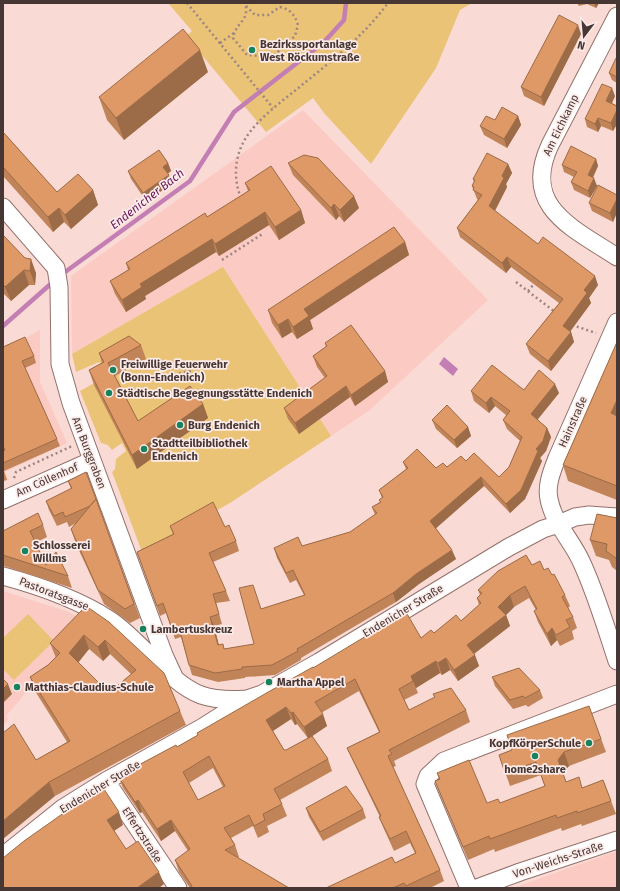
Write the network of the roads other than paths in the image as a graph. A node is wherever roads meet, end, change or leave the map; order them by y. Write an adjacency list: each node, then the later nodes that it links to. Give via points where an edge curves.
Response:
1 (617, 16): 3 (street, Am Eichkamp, via 550,144 542,173 545,195 554,212)
2 (3, 207): 5 (street, Am Burggraben, via 56,268 59,287 60,364)
3 (617, 257)
4 (617, 322): 8 (street, Hainstraße, via 550,476 549,500)
5 (91, 461): 6 (street, Am Cöllenhof); 11 (street, Am Burggraben)
6 (3, 500)
7 (617, 517): 8 (street, Endenicher Straße, via 589,515 575,517)
8 (559, 524): 10 (street, Hainstraße, via 576,550 586,572); 14 (street, Endenicher Straße, via 543,529 509,547 279,685)
9 (3, 576): 11 (street, Pastoratsgasse, via 94,610 130,635)
10 (617, 661)
11 (175, 679): 13 (street)
12 (617, 694): 20 (street, via 444,761 428,776 425,784)
13 (201, 695): 14 (street, Endenicher Straße, via 235,700); 15 (street, via 205,715)
14 (247, 699): 15 (street, Endenicher Straße)
15 (203, 727): 16 (street, Endenicher Straße)
16 (106, 781): 18 (street, Endenicher Straße, via 63,808); 19 (street, Effertzstraße)
17 (617, 840): 21 (street, Von-Weichs-Straße)
18 (3, 856)
19 (178, 888)
20 (469, 888)
21 (477, 888)

